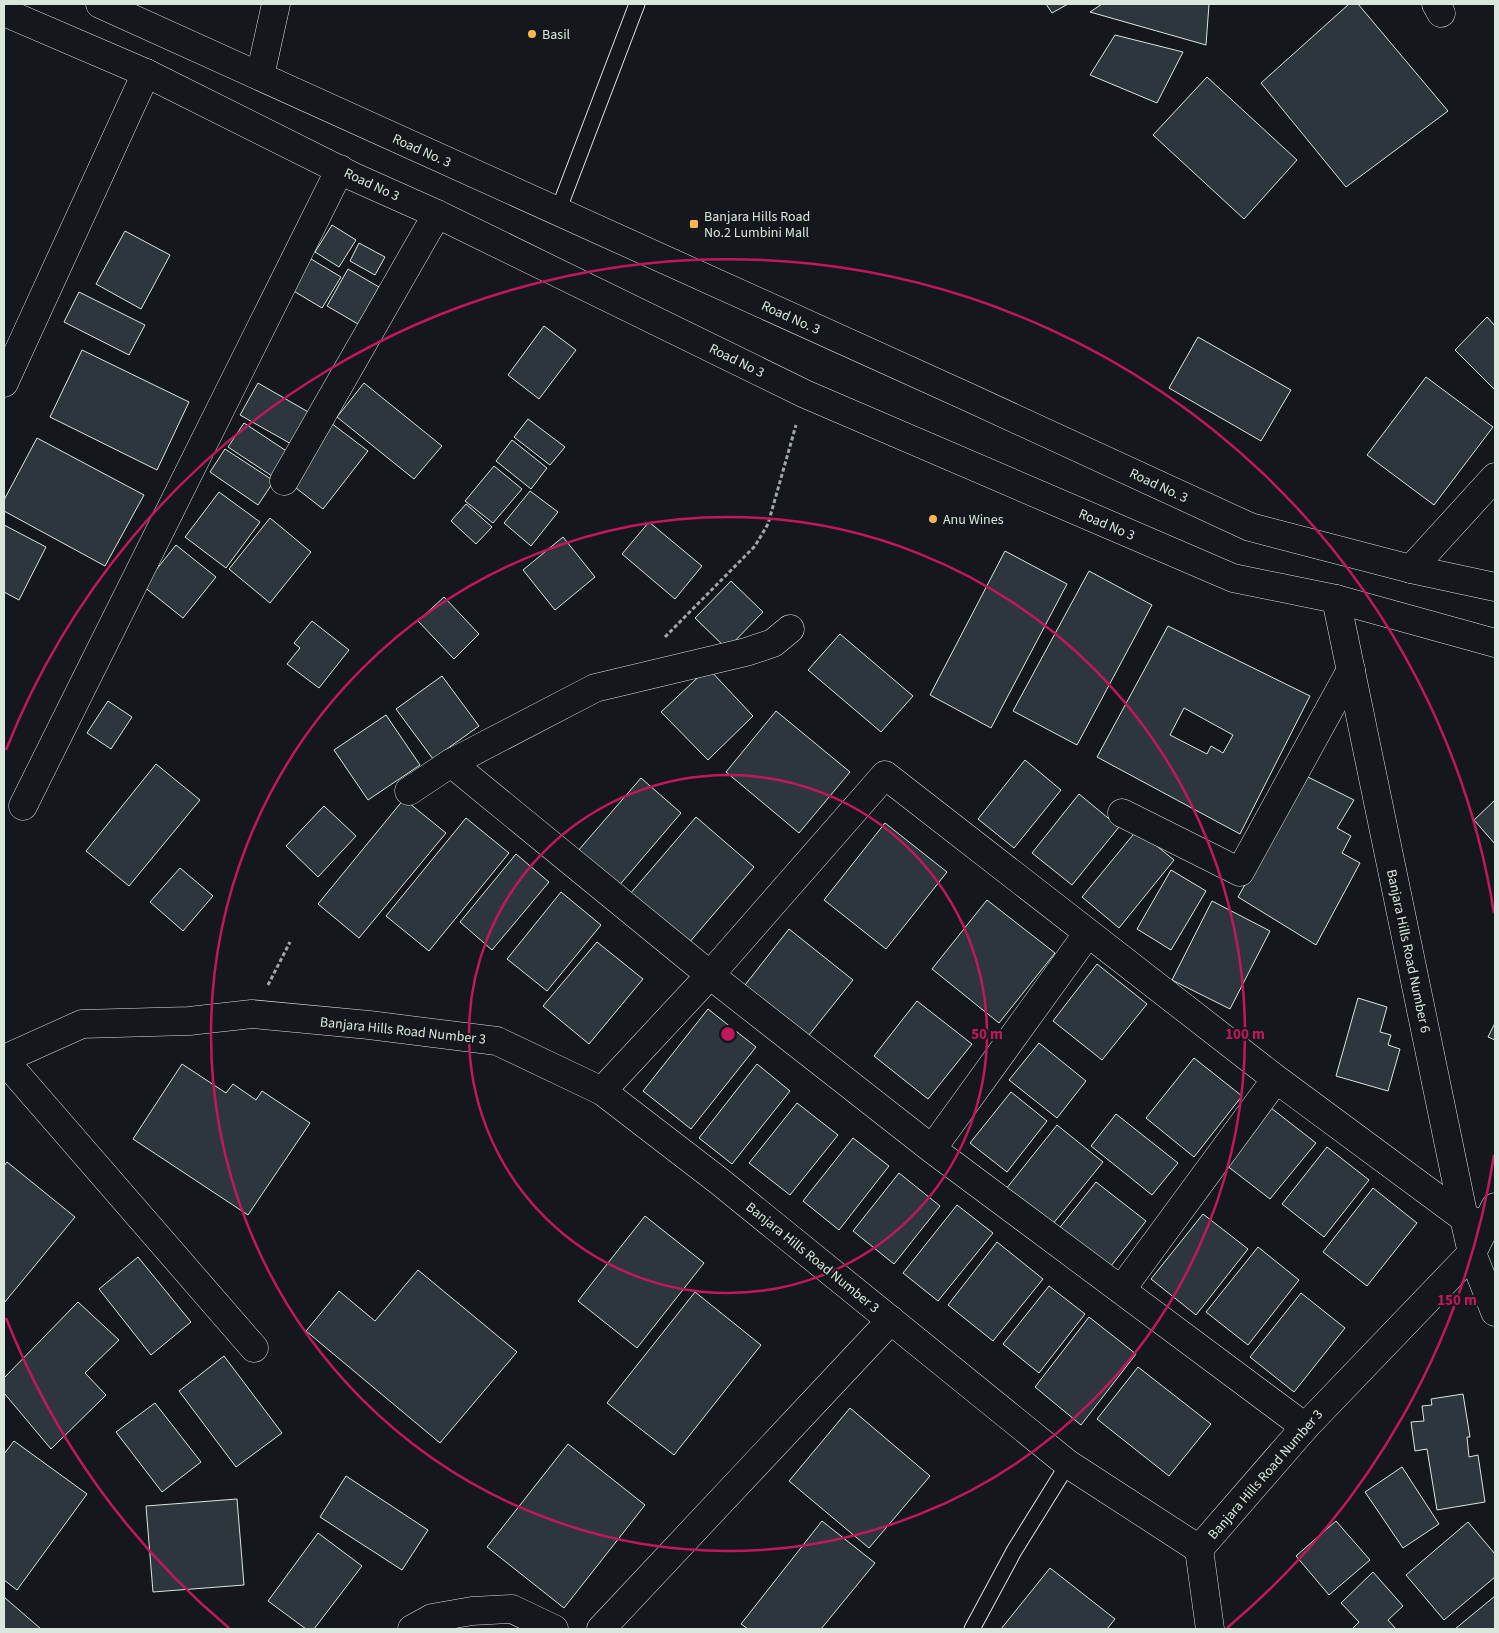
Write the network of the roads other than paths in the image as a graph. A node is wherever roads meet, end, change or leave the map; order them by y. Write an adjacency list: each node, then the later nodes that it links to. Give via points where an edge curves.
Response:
1 (100, 4): 6 (street, Road No. 3)
2 (276, 4): 6 (street)
3 (637, 4): 8 (lane)
4 (4, 12): 5 (street, Road No 3)
5 (146, 74): 7 (street, Road No 3); 10 (street)
6 (260, 76): 8 (street, Road No. 3)
7 (340, 169): 9 (street, Road No 3); 22 (street)
8 (558, 211): 14 (street, Road No. 3, via 1250,527)
9 (437, 214): 13 (street); 16 (street, Road No 3, via 805,394 1233,578)
10 (14, 334): 11 (street)
11 (4, 383)
12 (1495, 477): 14 (street)
13 (284, 481)
14 (1411, 569): 15 (street, Road No. 3)
15 (1495, 588)
16 (1336, 599): 18 (street, Road No 3); 19 (street, Banjara Hills Road Number 6)
17 (790, 629): 20 (street, via 773,643 746,652 594,688)
18 (1495, 643)
19 (1351, 670): 23 (street, via 1240,872); 30 (street, Banjara Hills Road Number 6)
20 (451, 762): 21 (street); 25 (street)
21 (409, 791)
22 (23, 806)
23 (1122, 813)
24 (1088, 933): 25 (street, via 885,775); 27 (street); 29 (street)
25 (710, 975): 28 (street); 29 (street)
26 (4, 1060): 28 (street, Banjara Hills Road Number 3, via 82,1024 189,1021 252,1014 497,1041); 35 (street)
27 (1276, 1080): 30 (street); 32 (street)
28 (602, 1091): 34 (street, Banjara Hills Road Number 3)
29 (932, 1149): 32 (street)
30 (1485, 1220): 31 (street, Banjara Hills Road Number 6)
31 (1472, 1253): 33 (street, Banjara Hills Road Number 6); 36 (street, Banjara Hills Road Number 3)
32 (1121, 1290): 36 (street)
33 (1495, 1312)
34 (890, 1320): 37 (street, Banjara Hills Road Number 3); 41 (street)
35 (254, 1348)
36 (1305, 1427): 38 (street, Banjara Hills Road Number 3)
37 (1068, 1464): 38 (street, Banjara Hills Road Number 3); 42 (lane, via 1014,1551)
38 (1199, 1549): 43 (street)
39 (412, 1629): 40 (street, via 432,1618 512,1609)
40 (554, 1629)
41 (601, 1629)
42 (972, 1629)
43 (1210, 1629)

